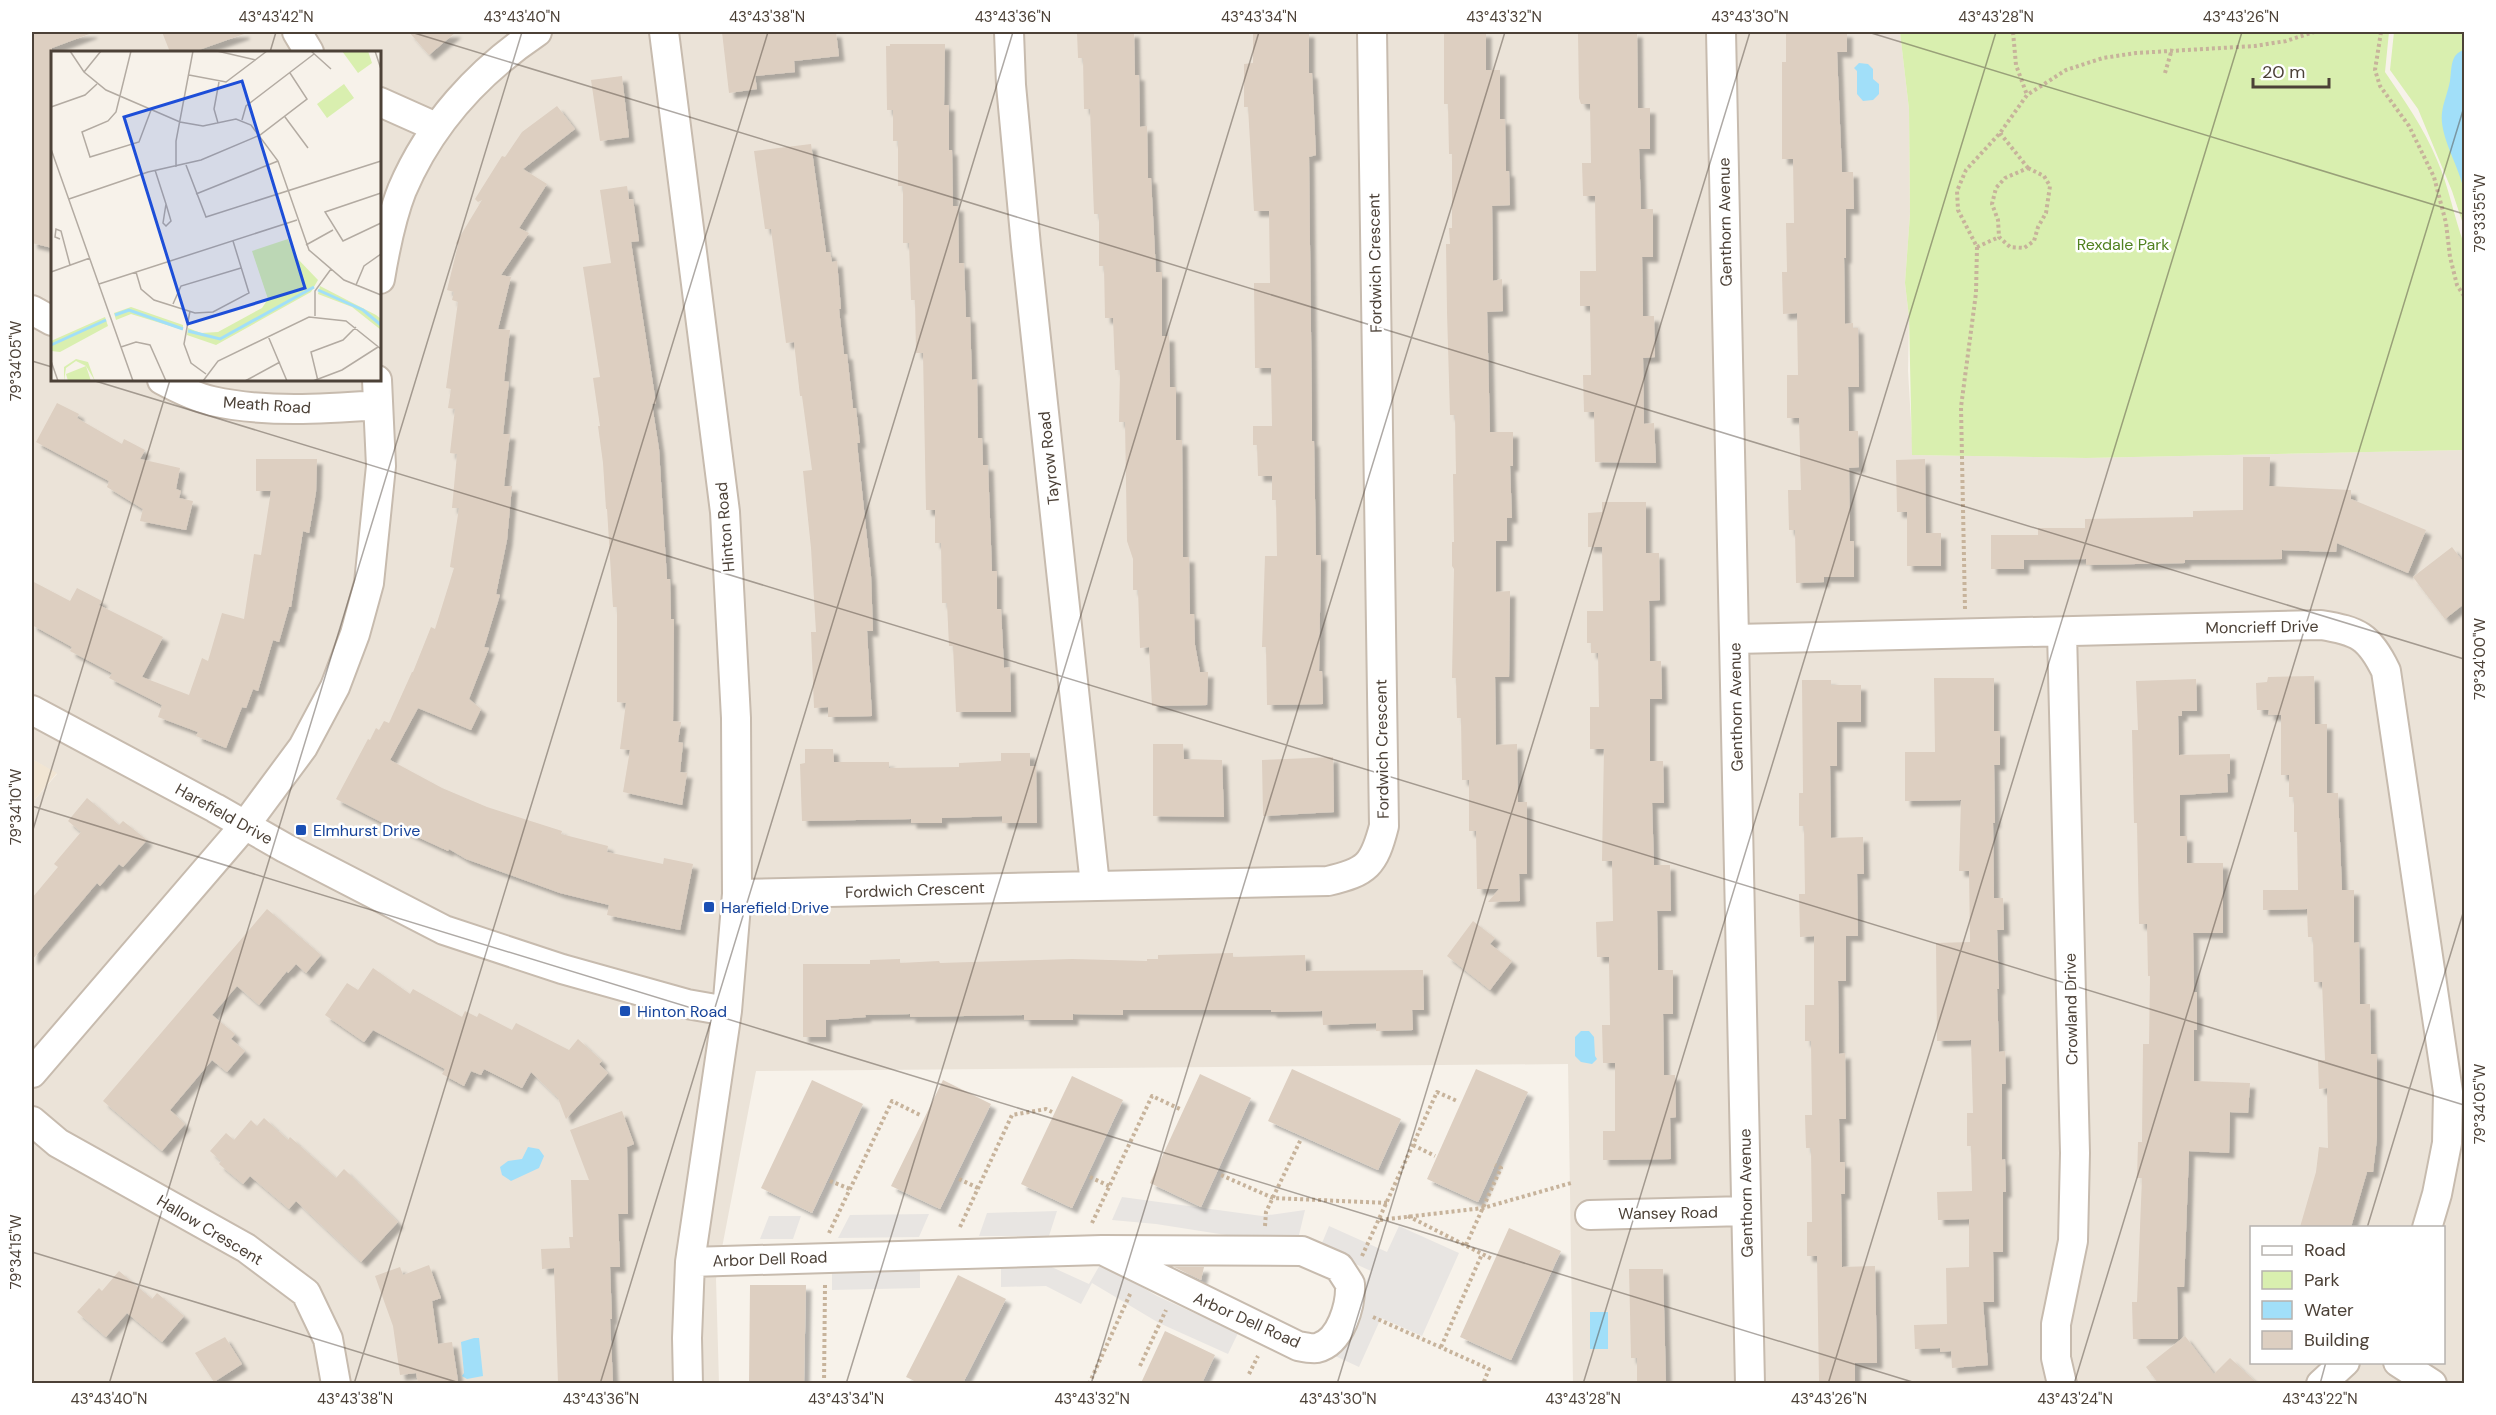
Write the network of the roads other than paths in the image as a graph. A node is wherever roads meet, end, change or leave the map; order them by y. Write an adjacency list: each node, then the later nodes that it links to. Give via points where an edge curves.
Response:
1 (297, 32): 7 (street)
2 (537, 32): 9 (street, via 476,81)
3 (664, 32): 20 (street, Hinton Road, via 725,512 736,718)
4 (1009, 32): 19 (street, Tayrow Road, via 1026,246)
5 (1372, 32): 19 (street, Fordwich Crescent, via 1384,826 1378,846 1368,866 1351,876 1328,881)
6 (1721, 32): 16 (street, Genthorn Avenue)
7 (308, 51)
8 (381, 102): 9 (street)
9 (436, 128): 10 (street, via 402,190)
10 (381, 274)
11 (32, 310): 12 (street)
12 (51, 320)
13 (164, 381): 14 (street, Meath Road, via 211,401 251,406 338,409)
14 (377, 392): 18 (street, via 381,466 369,583 355,634 335,687 303,747)
15 (2062, 632): 16 (street, Moncrieff Drive); 26 (street, Moncrieff Drive, via 2321,625 2361,636 2376,650 2386,671 2448,1092 2447,1143); 34 (street, Crowland Drive, via 2075,1154 2073,1241 2056,1324 2056,1358)
16 (1734, 639): 24 (street, Genthorn Avenue)
17 (32, 710): 18 (street, Harefield Drive)
18 (246, 824): 21 (street, Harefield Drive, via 444,930 562,969 687,1004); 22 (street)
19 (1095, 885): 20 (street, Fordwich Crescent)
20 (737, 894): 21 (street, Hinton Road)
21 (727, 1011): 28 (street, Hinton Road)
22 (32, 1073)
23 (32, 1121): 31 (street, Hallow Crescent, via 58,1143 246,1248 306,1293 328,1339)
24 (1746, 1211): 25 (street, Wansey Road); 33 (street, Genthorn Avenue)
25 (1590, 1215)
26 (2427, 1226)
27 (1094, 1250): 27 (street, Arbor Dell Road, via 1298,1346 1317,1348 1333,1337 1345,1318 1348,1295 1339,1267 1302,1251); 28 (street, Arbor Dell Road)
28 (690, 1262): 32 (street, Hinton Road)
29 (2343, 1364): 35 (street)
30 (2401, 1364): 36 (street)
31 (336, 1383)
32 (688, 1383)
33 (1750, 1383)
34 (2062, 1383)
35 (2320, 1383)
36 (2432, 1383)

